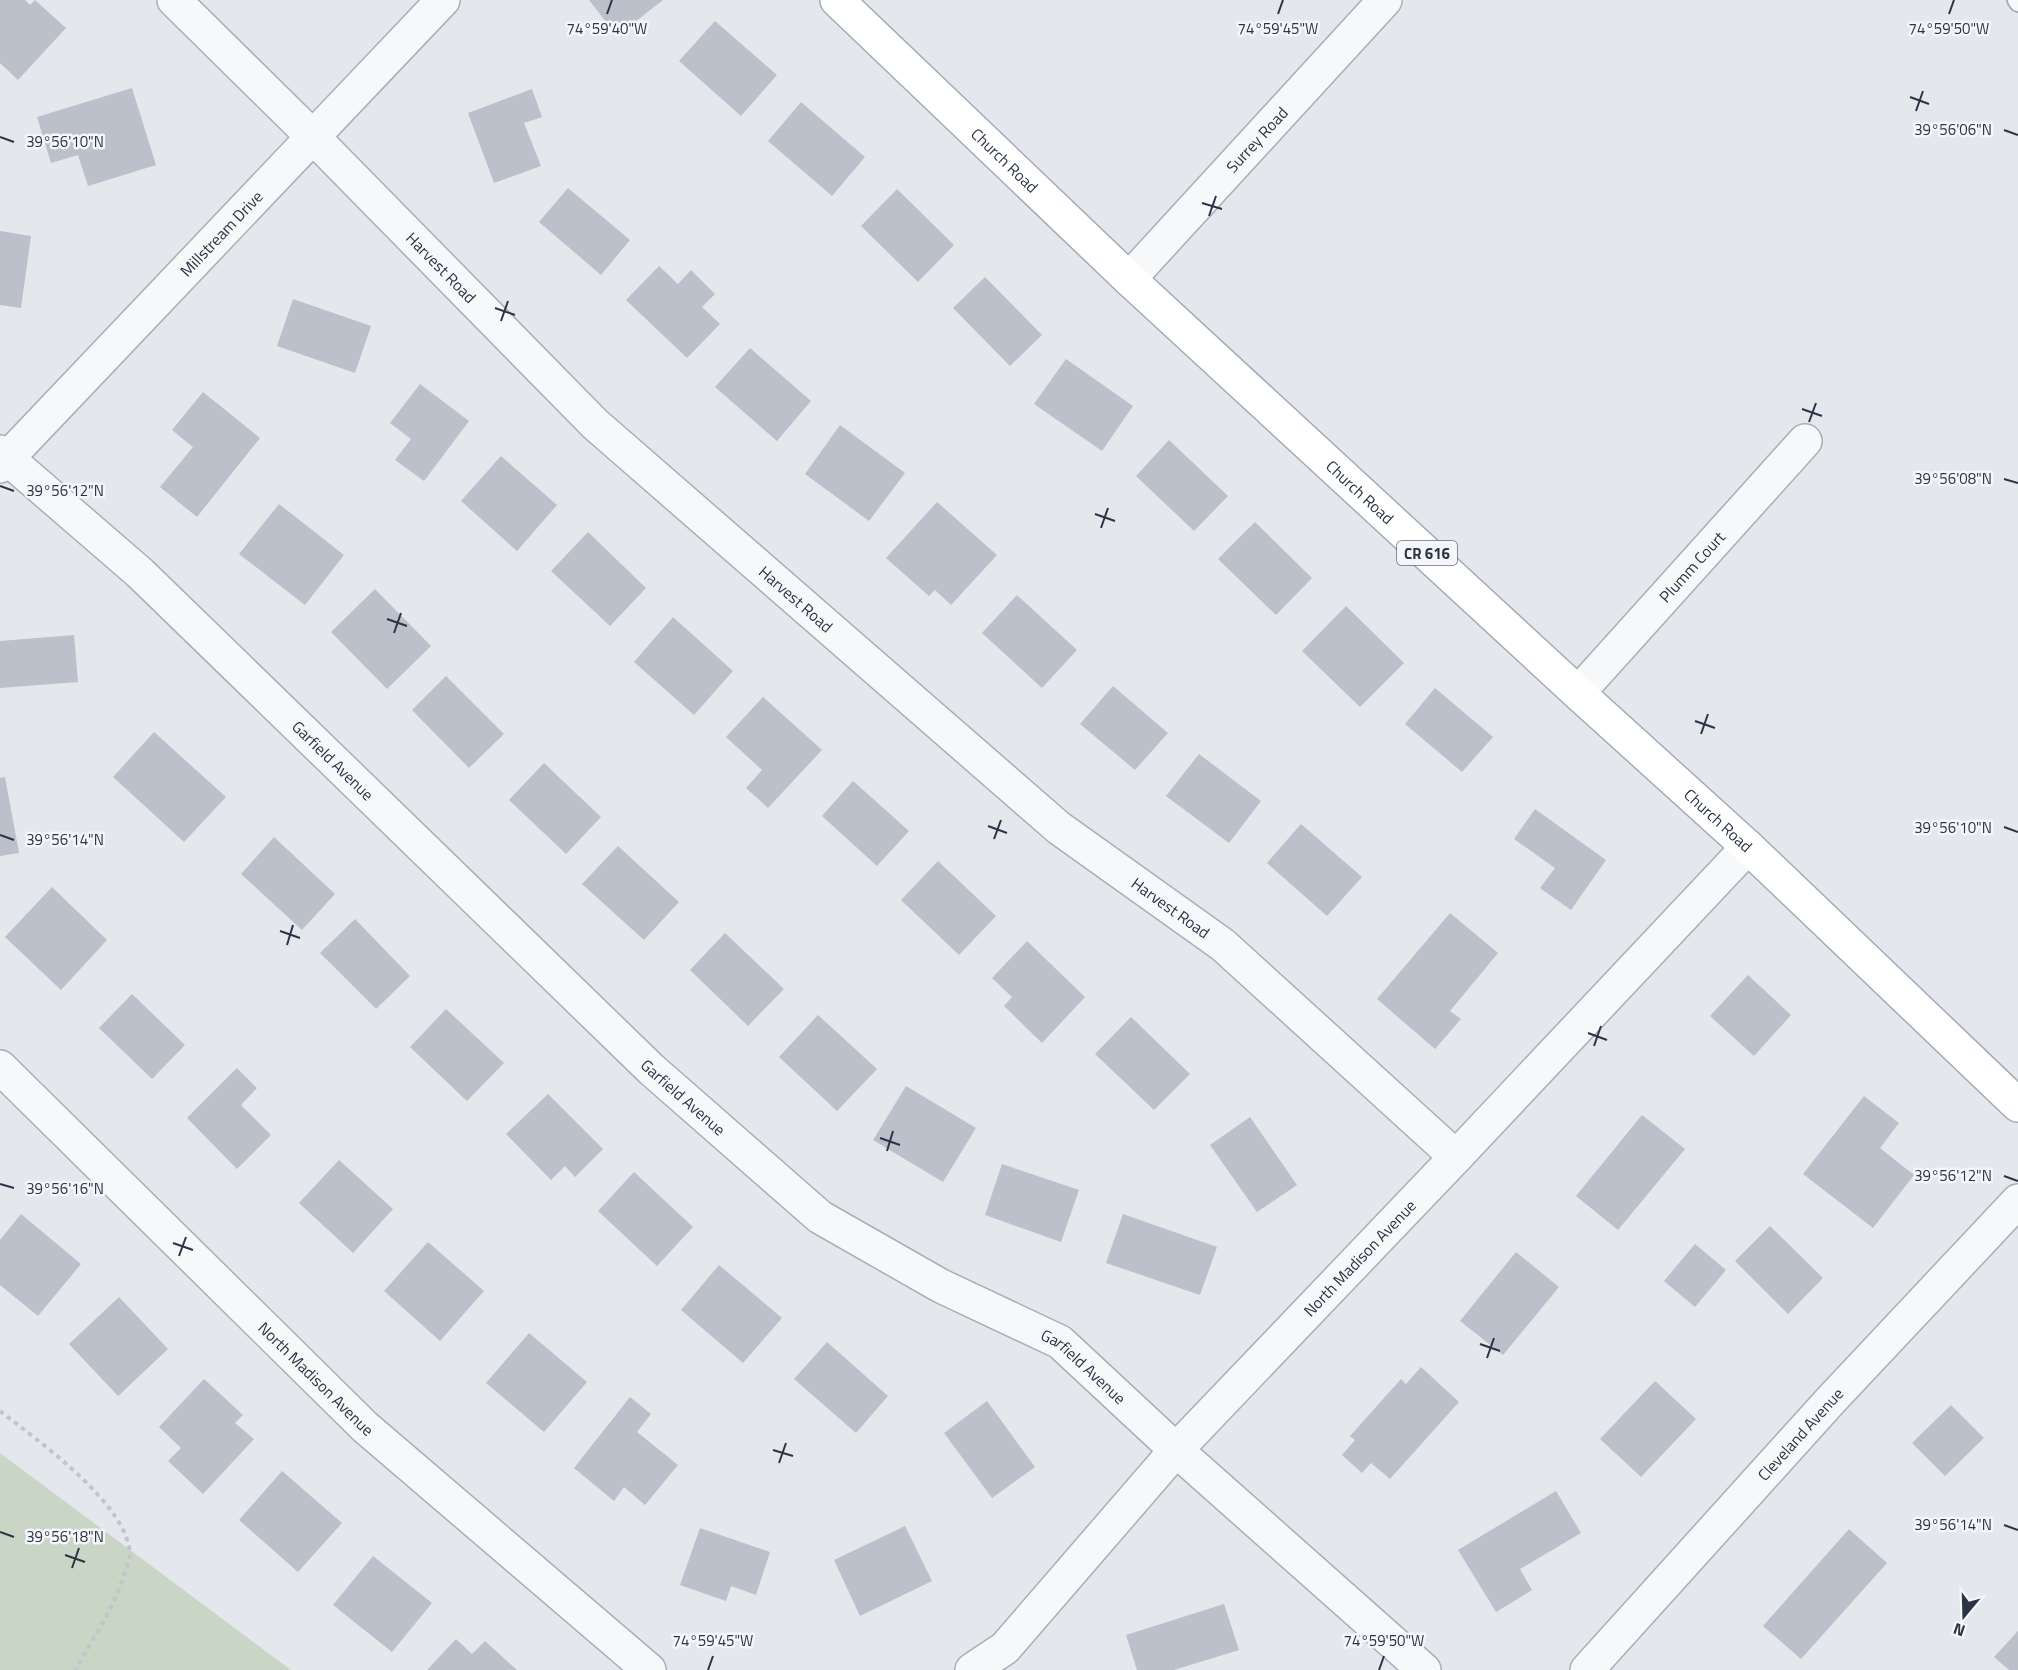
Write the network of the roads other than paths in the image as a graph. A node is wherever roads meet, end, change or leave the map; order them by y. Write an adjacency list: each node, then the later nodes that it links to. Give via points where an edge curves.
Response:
1 (174, 0): 5 (street, Harvest Road)
2 (443, 0): 5 (street, Millstream Drive)
3 (837, 0): 6 (main road, Church Road / CR 616)
4 (1385, 0): 6 (street, Surrey Road)
5 (313, 137): 8 (street, Millstream Drive); 13 (street, Harvest Road, via 595,424 1059,828 1223,945)
6 (1129, 279): 9 (main road, Church Road / CR 616)
7 (1805, 441): 9 (street, Plumm Court)
8 (2, 459): 15 (street, Garfield Avenue, via 140,573 651,1070 820,1217 941,1286 1060,1342)
9 (1578, 693): 10 (main road, Church Road / CR 616)
10 (1748, 847): 12 (main road, Church Road / CR 616); 13 (street, North Madison Avenue)
11 (0, 1067): 16 (street, North Madison Avenue, via 365,1427)
12 (2018, 1105)
13 (1456, 1157): 15 (street, North Madison Avenue)
14 (2018, 1201): 19 (street, Cleveland Avenue, via 1831,1400)
15 (1176, 1450): 17 (street, North Madison Avenue, via 1005,1648); 18 (street, Garfield Avenue)
16 (650, 1670)
17 (972, 1670)
18 (1424, 1670)
19 (1587, 1670)

